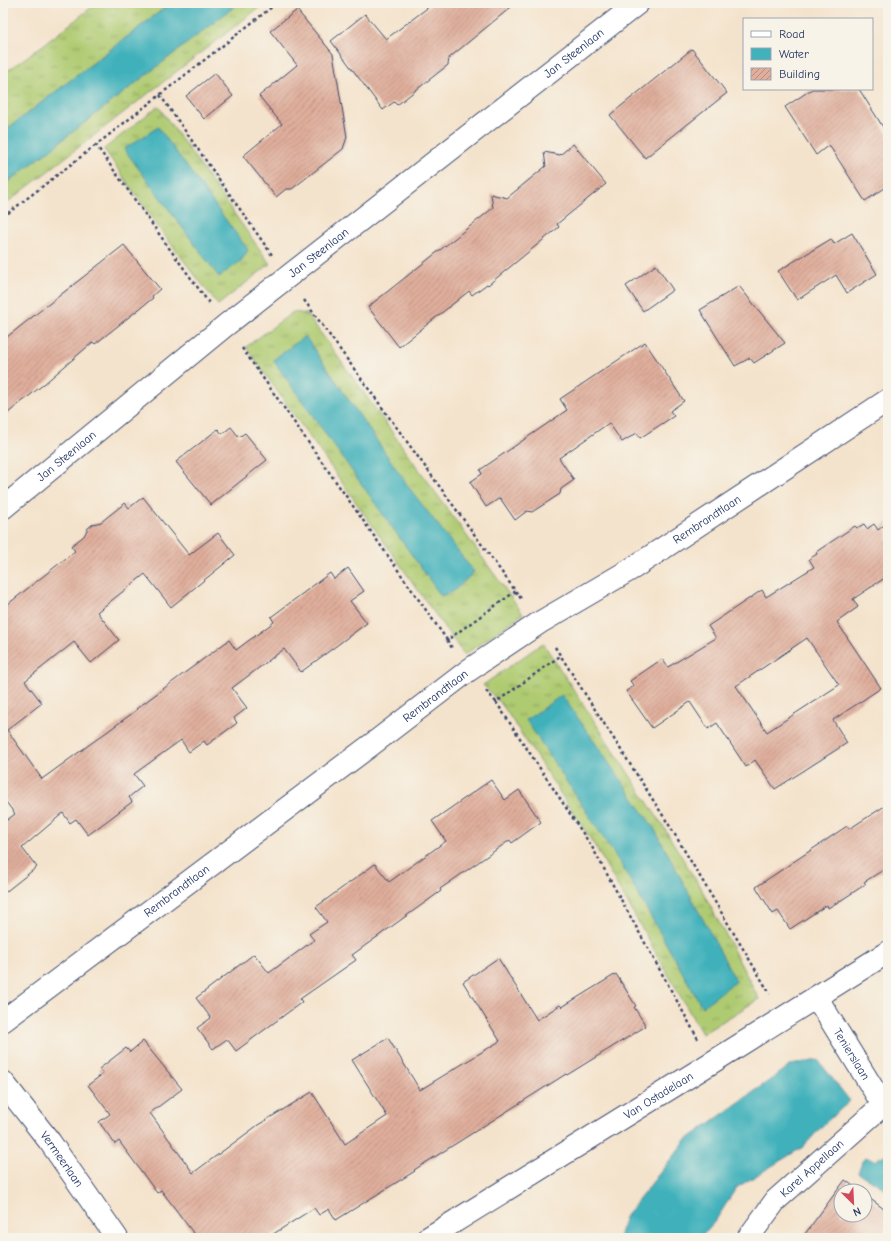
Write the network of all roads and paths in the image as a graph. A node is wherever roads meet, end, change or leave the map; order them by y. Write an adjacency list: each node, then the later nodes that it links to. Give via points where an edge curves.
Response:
1 (277, 3): 3 (path)
2 (638, 3): 6 (street, Jan Steenlaan)
3 (160, 95): 4 (path); 6 (path)
4 (96, 145): 5 (path); 7 (path)
5 (3, 217)
6 (288, 277): 7 (street, Jan Steenlaan); 10 (path)
7 (226, 325): 9 (street, Jan Steenlaan); 10 (path, via 447,640)
8 (888, 400): 11 (street, Rembrandtlaan, via 633,568)
9 (3, 508)
10 (516, 591): 11 (path)
11 (539, 623): 15 (path, via 671,828); 16 (street, Rembrandtlaan, via 469,670)
12 (496, 702): 17 (path, via 592,847)
13 (888, 952): 14 (street, Van Ostadelaan)
14 (816, 998): 15 (street, Van Ostadelaan); 19 (street, Tenierslaan)
15 (783, 1017): 17 (street, Van Ostadelaan)
16 (3, 1021)
17 (711, 1063): 21 (street, Van Ostadelaan)
18 (3, 1082): 20 (street, Vermeerlaan, via 50,1142)
19 (885, 1107): 22 (street, Karel Appellaan, via 776,1200)
20 (118, 1238)
21 (428, 1238)
22 (748, 1238)

